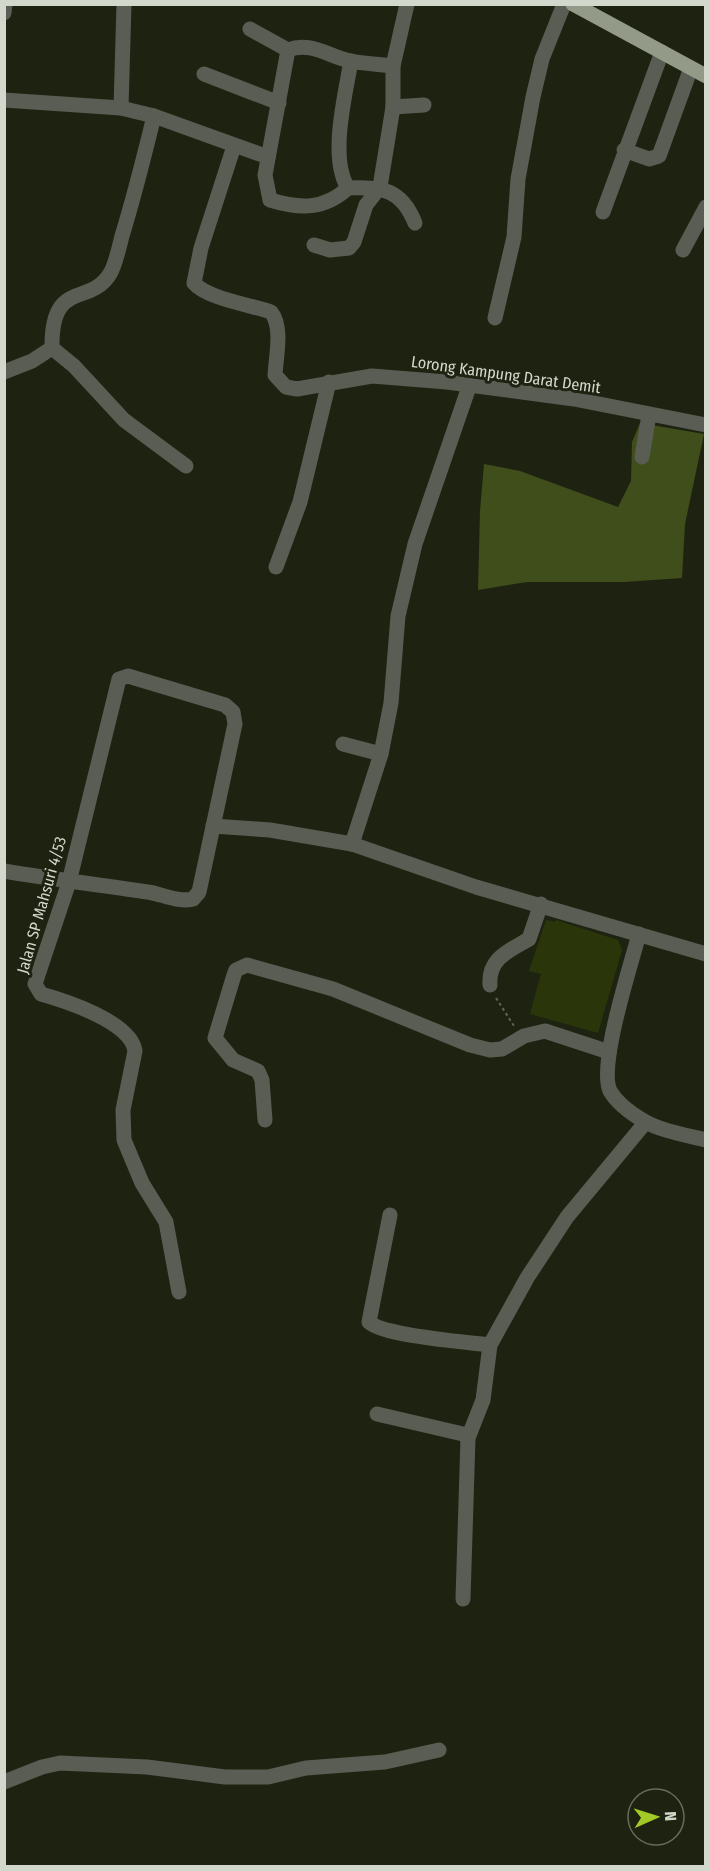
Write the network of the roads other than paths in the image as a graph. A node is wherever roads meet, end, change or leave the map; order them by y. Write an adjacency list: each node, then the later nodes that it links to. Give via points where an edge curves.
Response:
1 (5, 4): 7 (street)
2 (124, 4): 20 (street)
3 (407, 4): 12 (street)
4 (564, 4): 32 (street, via 542,59 533,97 518,179 514,237)
5 (573, 4): 6 (main road)
6 (598, 10): 10 (main road)
7 (4, 13)
8 (250, 29): 9 (street)
9 (288, 50): 11 (street, via 310,46); 17 (street)
10 (662, 52): 13 (main road); 23 (street)
11 (351, 61): 12 (street); 26 (street, via 339,164)
12 (393, 66): 19 (street)
13 (691, 68): 15 (main road); 23 (street, via 659,156 649,159)
14 (204, 74): 17 (street)
15 (705, 76)
16 (4, 100): 20 (street)
17 (279, 103): 24 (street)
18 (424, 105): 19 (street)
19 (393, 107): 25 (street)
20 (121, 108): 21 (street)
21 (154, 116): 22 (street); 33 (street, via 111,273 97,286 76,294 60,307 52,324)
22 (234, 146): 24 (street); 35 (street, Lorong Kampung Darat Demit, via 201,248 194,283 209,293 271,312 277,328 275,375 286,387)
23 (624, 150): 28 (street)
24 (268, 157): 26 (street, via 265,176 270,200 289,206 311,206 334,201)
25 (380, 187): 26 (street); 29 (street, via 409,207); 30 (street, via 366,205 349,248 330,250)
26 (348, 188)
27 (705, 207): 31 (street)
28 (603, 212)
29 (415, 223)
30 (314, 245)
31 (683, 250)
32 (495, 318)
33 (52, 348): 34 (street); 40 (street, via 124,420)
34 (4, 372)
35 (329, 382): 36 (street, Lorong Kampung Darat Demit, via 372,376); 41 (street, via 300,502)
36 (470, 384): 37 (street, Lorong Kampung Darat Demit); 43 (street, via 415,544 398,616 391,703)
37 (649, 415): 38 (street, Lorong Kampung Darat Demit); 39 (street)
38 (705, 425)
39 (642, 457)
40 (186, 466)
41 (276, 567)
42 (343, 744): 43 (street)
43 (381, 754): 45 (street)
44 (213, 826): 45 (street, via 270,830); 47 (street, via 200,892 193,899); 47 (street, Jalan SP Mahsuri 4/53, via 235,724 233,712 225,705 128,676 121,678)
45 (352, 844): 48 (street, via 476,887)
46 (4, 871): 47 (street)
47 (69, 882): 57 (street, Jalan SP Mahsuri 4/53, via 35,984 41,994 119,1027 134,1042 123,1110 124,1140 142,1183 166,1222)
48 (541, 904): 49 (street); 51 (street, via 529,939 499,956 489,975)
49 (639, 934): 50 (street); 52 (street)
50 (705, 954)
51 (490, 985)
52 (609, 1052): 53 (street, via 554,1032 535,1032 502,1049 490,1050 333,989 252,965 241,966 234,975 215,1038 233,1060 258,1071); 54 (street, via 610,1090 620,1104)
53 (265, 1120)
54 (645, 1123): 55 (street); 58 (street, via 567,1217 526,1278)
55 (705, 1140)
56 (390, 1215): 58 (street, via 369,1322 401,1334)
57 (179, 1292)
58 (490, 1346): 60 (street, via 483,1401)
59 (377, 1414): 60 (street)
60 (468, 1438): 61 (street)
61 (463, 1599)
62 (439, 1750): 63 (street, via 385,1762 306,1768 268,1777 60,1763)
63 (4, 1782)

